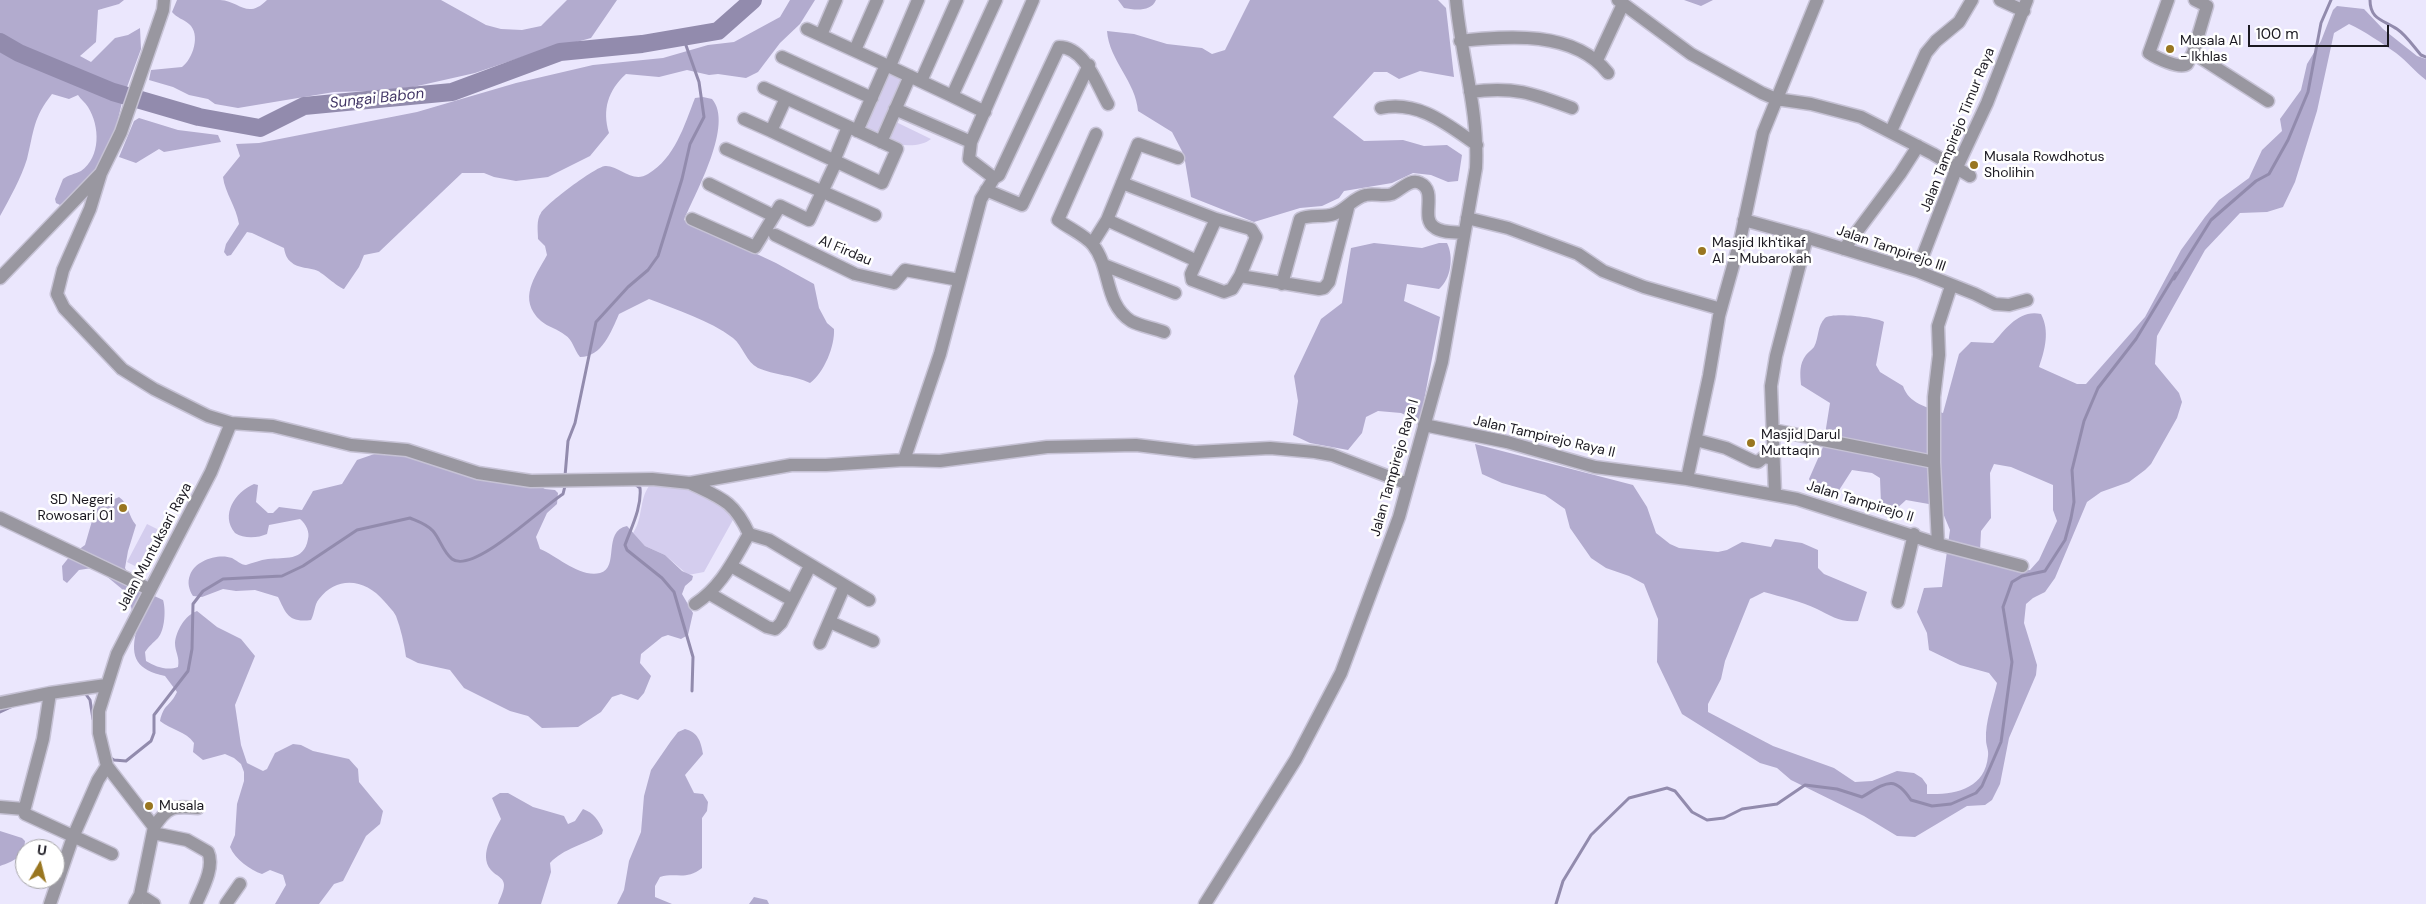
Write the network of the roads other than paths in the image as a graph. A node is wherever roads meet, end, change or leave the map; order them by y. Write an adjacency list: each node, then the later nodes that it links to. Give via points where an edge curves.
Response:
1 (164, 0): 52 (street, via 121,132)
2 (836, 0): 17 (street)
3 (877, 0): 19 (street)
4 (918, 0): 24 (street)
5 (957, 0): 26 (street)
6 (996, 0): 29 (street)
7 (1034, 0): 38 (street)
8 (1456, 0): 18 (street, Jalan Tampirejo Raya I)
9 (1817, 0): 32 (street)
10 (1972, 0): 42 (street, via 1959,22 1926,53)
11 (2000, 0): 15 (street)
12 (2168, 0): 20 (street, via 2149,53 2183,66)
13 (2195, 0): 20 (street, via 2207,7)
14 (1621, 2): 22 (street); 32 (street, via 1691,54)
15 (2026, 5): 51 (street, Jalan Tampirejo Timur Raya, via 1978,127)
16 (807, 29): 17 (street)
17 (821, 34): 19 (street)
18 (1460, 40): 22 (street, via 1536,38 1570,47); 28 (street, Jalan Tampirejo Raya I)
19 (854, 50): 24 (street)
20 (2193, 53): 33 (street)
21 (782, 57): 31 (street)
22 (1597, 60): 25 (street)
23 (1089, 65): 34 (street); 54 (street, via 1064,47 1056,50 999,175); 57 (street, via 1022,205)
24 (888, 66): 26 (street); 31 (street)
25 (1608, 73)
26 (916, 78): 29 (street); 37 (street)
27 (764, 88): 30 (street)
28 (1470, 92): 36 (street, via 1517,90); 46 (street, Jalan Tampirejo Raya I)
29 (952, 96): 38 (street)
30 (786, 98): 40 (street); 41 (street)
31 (872, 98): 40 (street)
32 (1776, 99): 42 (street, via 1836,109); 66 (street, via 1760,143)
33 (2268, 101)
34 (1108, 104)
35 (1382, 108): 46 (street, via 1415,108 1447,123)
36 (1572, 108)
37 (895, 109): 44 (street); 45 (street)
38 (986, 112): 45 (street)
39 (744, 118): 41 (street)
40 (853, 129): 44 (street); 50 (street)
41 (771, 131): 50 (street)
42 (1891, 131): 47 (street)
43 (1096, 134): 70 (street, via 1058,220)
44 (880, 142): 50 (street, via 898,150 882,183)
45 (971, 142): 54 (street, via 970,159)
46 (1477, 145): 62 (street, Jalan Tampirejo Raya I)
47 (1918, 146): 51 (street); 71 (street)
48 (726, 149): 58 (street)
49 (1178, 158): 55 (street, via 1138,144)
50 (835, 162): 58 (street)
51 (1957, 168): 53 (street); 74 (street, Jalan Tampirejo Timur Raya)
52 (101, 173): 76 (street); 84 (street, via 90,209 63,270 58,298 95,343 122,368 184,405)
53 (1970, 176)
54 (994, 178): 57 (street)
55 (1122, 183): 64 (street); 65 (street)
56 (710, 184): 61 (street)
57 (986, 190): 77 (street, via 980,199)
58 (822, 193): 60 (street); 61 (street, via 809,220 780,206)
59 (1348, 208): 67 (street, via 1360,196 1388,195 1412,182 1420,183 1429,196 1432,227); 78 (street, via 1327,216 1300,219); 78 (street, via 1327,285 1319,289)
60 (875, 215)
61 (774, 216): 63 (street, via 755,247)
62 (1467, 218): 67 (street, Jalan Tampirejo Raya I); 82 (street, via 1508,228 1578,254 1603,271 1644,288)
63 (692, 219)
64 (1216, 219): 72 (street); 75 (street, via 1251,229 1256,234)
65 (1107, 220): 70 (street); 72 (street)
66 (1744, 220): 69 (street, Jalan Tampirejo III); 82 (street)
67 (1464, 233): 85 (street, Jalan Tampirejo Raya I, via 1442,362)
68 (775, 235): 77 (street, Al Firdau, via 855,274 894,283 905,270)
69 (1807, 237): 71 (street, Jalan Tampirejo III); 86 (street, via 1776,356 1771,386)
70 (1092, 244): 73 (street)
71 (1844, 248): 74 (street, Jalan Tampirejo III)
72 (1197, 262): 75 (street, via 1191,274 1192,280 1224,292 1232,289)
73 (1104, 265): 80 (street); 83 (street, via 1110,293 1119,309 1131,320)
74 (1917, 271): 79 (street, Jalan Tampirejo III)
75 (1240, 276): 78 (street)
76 (0, 278)
77 (959, 280): 89 (street, via 940,354)
78 (1282, 284)
79 (1951, 286): 81 (street, Jalan Tampirejo III, via 2002,306); 90 (street, via 1938,326)
80 (1175, 293)
81 (2027, 300)
82 (1720, 309): 87 (street)
83 (1164, 332)
84 (231, 423): 92 (street, via 273,426 337,442 399,449 506,479 554,482 652,479); 103 (street, Jalan Muntuksari Raya, via 211,472)
85 (1424, 425): 91 (street, Jalan Tampirejo Raya II, via 1507,442 1595,466); 93 (street, Jalan Tampirejo Raya I)
86 (1773, 430): 88 (street); 90 (street)
87 (1696, 440): 88 (street, via 1726,448 1753,461); 91 (street)
88 (1773, 459): 94 (street)
89 (904, 460): 92 (street, via 791,464); 93 (street, via 940,460 1047,446 1136,445 1195,452 1287,448 1332,455)
90 (1934, 462): 98 (street)
91 (1687, 479): 94 (street, Jalan Tampirejo II)
92 (690, 483): 96 (street, via 731,504)
93 (1408, 484): 128 (street, Jalan Tampirejo Raya I, via 1399,517 1341,673 1296,759)
94 (1775, 494): 97 (street, Jalan Tampirejo II)
95 (0, 518): 103 (street)
96 (749, 534): 99 (street); 100 (street, via 769,540)
97 (1914, 534): 98 (street, Jalan Tampirejo II); 107 (street)
98 (1938, 544): 101 (street, Jalan Tampirejo II)
99 (731, 566): 104 (street); 105 (street)
100 (810, 566): 102 (street); 105 (street)
101 (2022, 566)
102 (844, 587): 106 (street); 109 (street)
103 (149, 589): 112 (street, Jalan Muntuksari Raya, via 117,654)
104 (710, 594): 105 (street, via 773,630 781,623); 108 (street)
105 (792, 600)
106 (869, 600)
107 (1898, 602)
108 (695, 604)
109 (830, 622): 110 (street); 111 (street)
110 (873, 641)
111 (820, 643)
112 (106, 685): 113 (street); 115 (street, Jalan Muntuksari Raya, via 98,720)
113 (49, 699): 114 (street); 118 (street, via 43,739)
114 (0, 703)
115 (107, 766): 119 (street, Jalan Muntuksari Raya); 120 (street)
116 (0, 807): 118 (street)
117 (198, 808): 119 (street, via 173,808 162,815)
118 (24, 809): 120 (street, via 25,814)
119 (153, 830): 123 (street); 126 (street, via 187,840 208,852 208,874)
120 (73, 837): 121 (street); 124 (street)
121 (112, 854)
122 (240, 884): 127 (street)
123 (137, 899): 125 (street)
124 (50, 904)
125 (154, 904)
126 (196, 904)
127 (226, 904)
128 (1205, 904)

